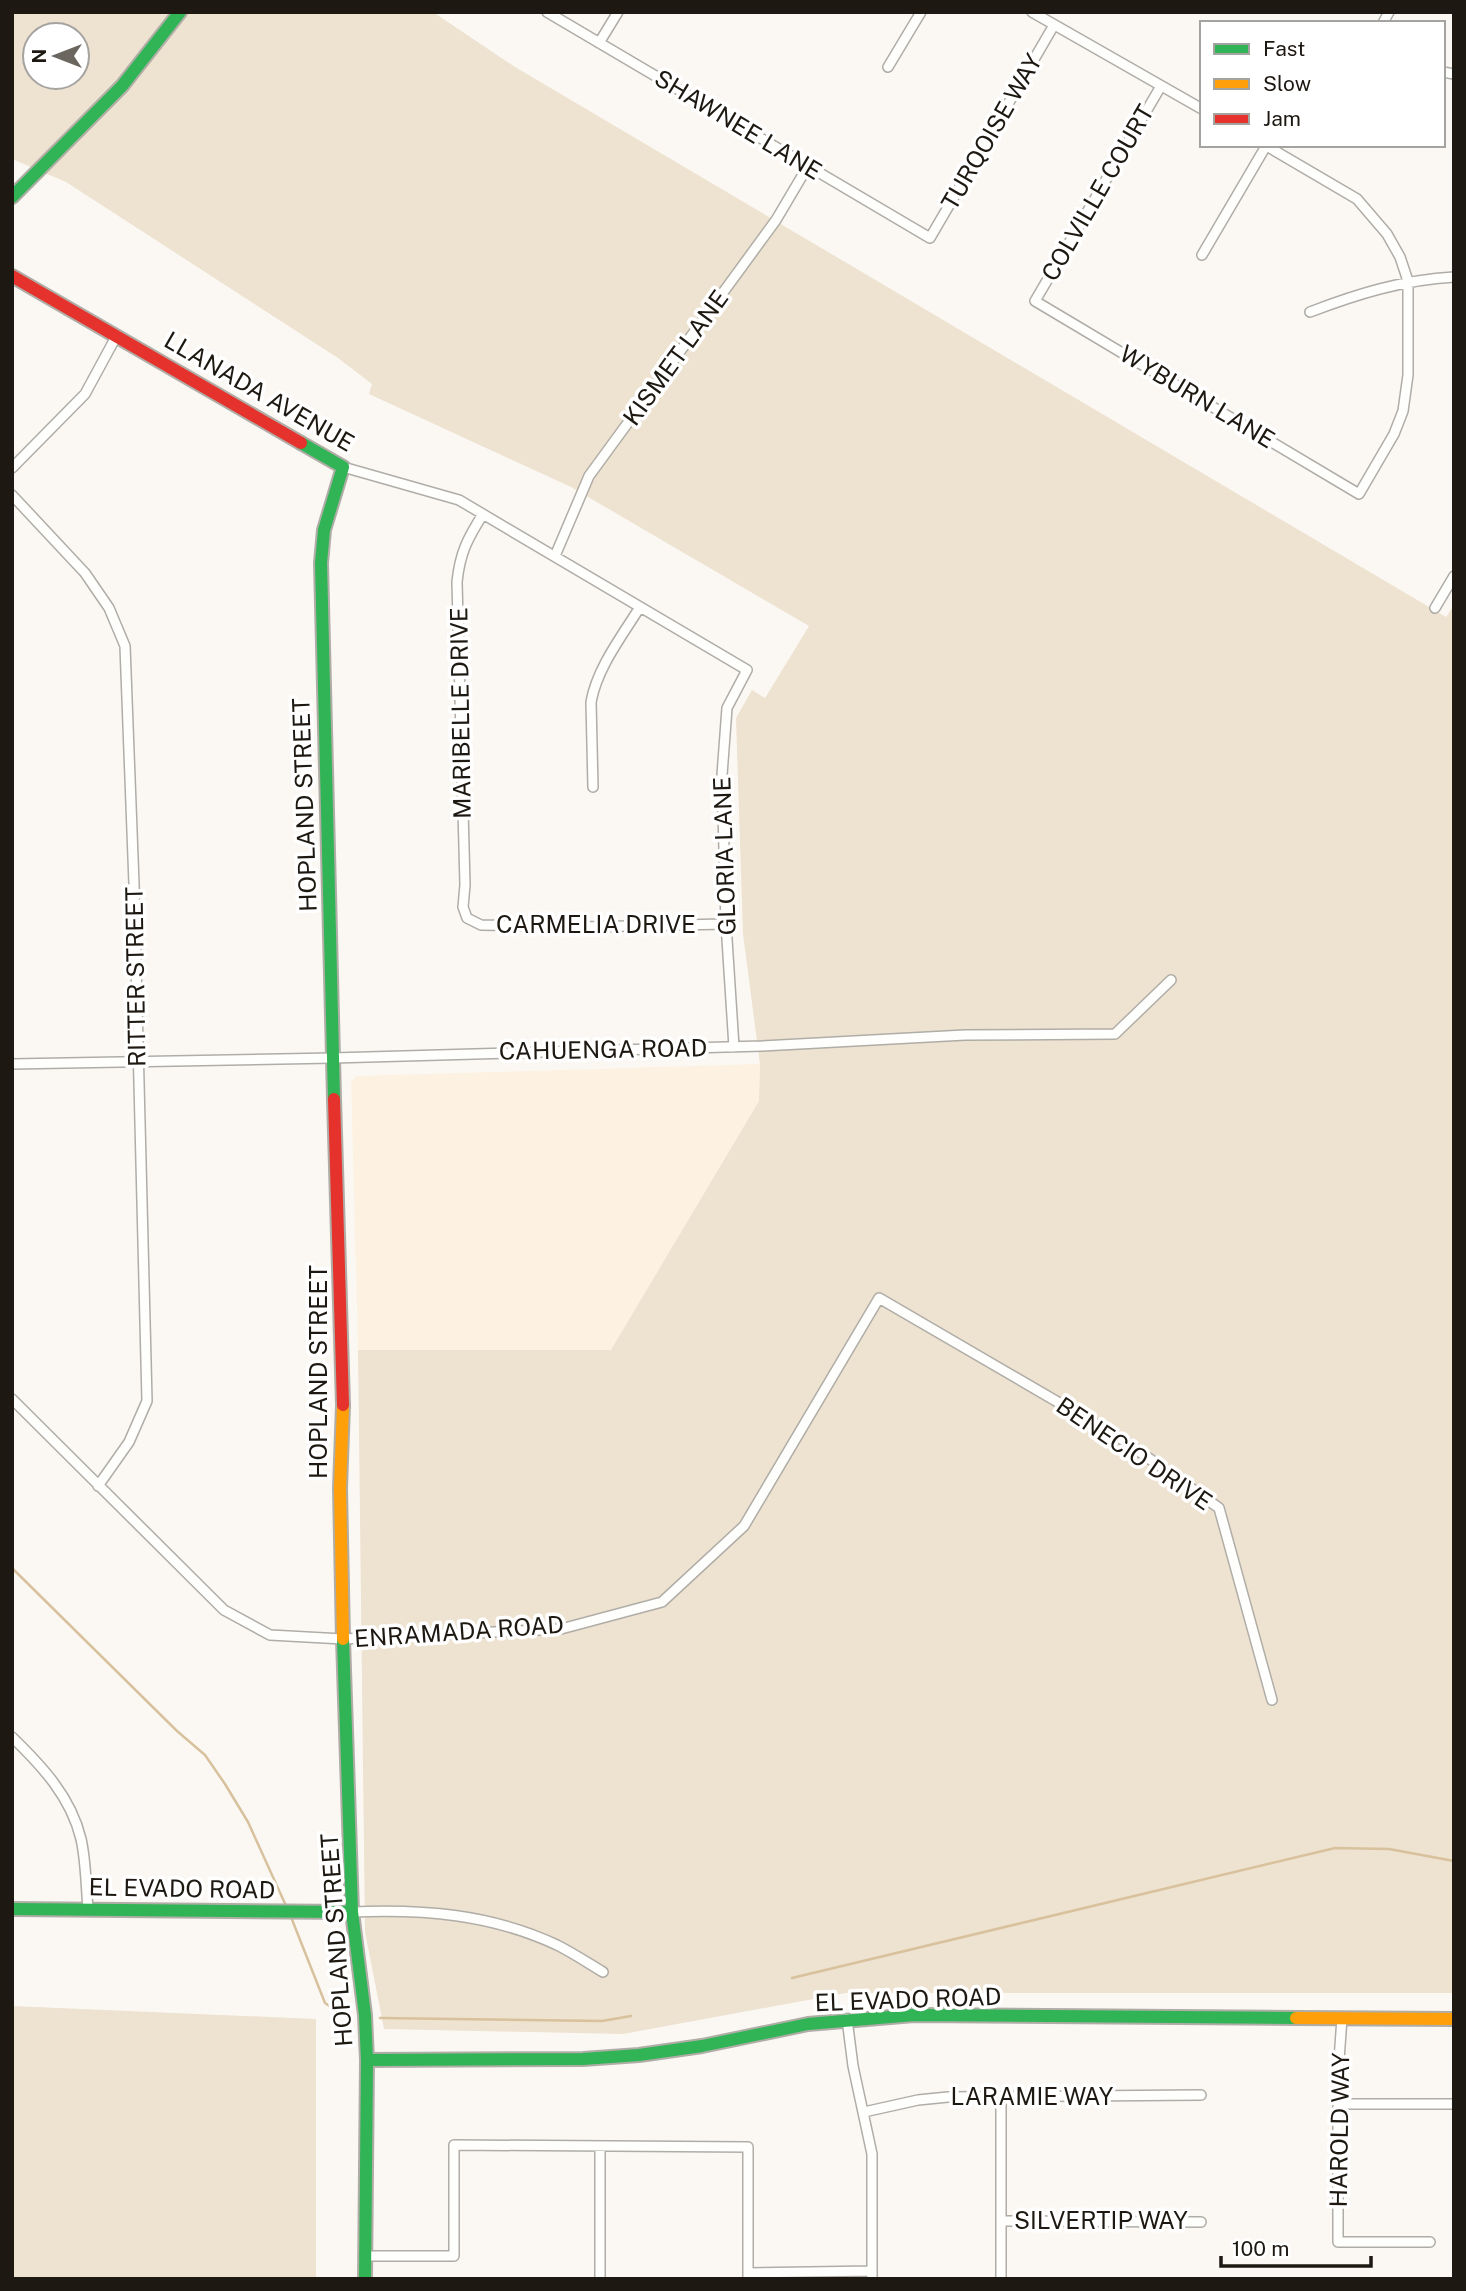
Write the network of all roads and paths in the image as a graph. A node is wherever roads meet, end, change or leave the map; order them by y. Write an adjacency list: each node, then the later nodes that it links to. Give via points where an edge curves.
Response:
1 (180, 12): 14 (street, via 114,96)
2 (547, 12): 7 (street, SHAWNEE LANE)
3 (618, 12): 7 (street)
4 (921, 12): 8 (street)
5 (1032, 12): 6 (street)
6 (1054, 25): 9 (street); 15 (street, TURQOISE WAY)
7 (599, 43): 13 (street, SHAWNEE LANE)
8 (888, 67)
9 (1161, 86): 10 (street); 20 (street, COLVILLE COURT)
10 (1200, 108)
11 (1265, 147): 16 (street)
12 (1268, 147): 19 (street, via 1357,199 1387,234)
13 (808, 166): 15 (street, SHAWNEE LANE); 27 (street, KISMET LANE, via 769,230 589,476)
14 (12, 197)
15 (930, 238)
16 (1202, 255)
17 (12, 276): 22 (street, LLANADA AVENUE)
18 (1454, 277): 19 (street)
19 (1408, 281): 20 (street, WYBURN LANE, via 1408,375 1403,411 1359,494); 21 (street)
20 (1035, 301)
21 (1310, 312)
22 (117, 335): 23 (street, LLANADA AVENUE); 24 (street, via 85,394)
23 (343, 467): 26 (street, LLANADA AVENUE, via 459,500); 37 (street, HOPLAND STREET, via 324,530 321,563)
24 (12, 468)
25 (12, 495): 38 (street, RITTER STREET, via 85,573 125,646)
26 (483, 514): 27 (street, LLANADA AVENUE); 33 (street, MARIBELLE DRIVE, via 466,540 457,582 463,907)
27 (555, 556): 29 (street, LLANADA AVENUE)
28 (1454, 576): 30 (street)
29 (640, 607): 31 (street, LLANADA AVENUE); 32 (street, via 592,691)
30 (1434, 608)
31 (747, 670): 34 (street, GLORIA LANE, via 727,708 724,730)
32 (593, 787)
33 (467, 918): 34 (street, CARMELIA DRIVE, via 481,925)
34 (726, 924): 36 (street, GLORIA LANE)
35 (1171, 980): 36 (street, CAHUENGA ROAD, via 1115,1034 965,1035)
36 (734, 1047): 37 (street, CAHUENGA ROAD)
37 (333, 1058): 38 (street, CAHUENGA ROAD); 43 (street, HOPLAND STREET, via 344,1392 340,1488)
38 (137, 1060): 39 (street, CAHUENGA ROAD); 42 (street, RITTER STREET, via 147,1401 129,1442)
39 (12, 1064)
40 (879, 1298): 43 (street, ENRAMADA ROAD, via 744,1526 662,1602 561,1629); 44 (street, BENECIO DRIVE, via 1124,1440 1219,1508)
41 (12, 1399): 42 (street, ENRAMADA ROAD)
42 (98, 1486): 43 (street, ENRAMADA ROAD, via 224,1610 244,1623 270,1635)
43 (343, 1639): 48 (street, HOPLAND STREET)
44 (1272, 1700)
45 (12, 1737): 47 (street, via 39,1763 67,1801 81,1839)
46 (12, 1909): 47 (street, EL EVADO ROAD)
47 (88, 1909): 48 (street, EL EVADO ROAD)
48 (352, 1912): 49 (street, via 430,1911 478,1918 558,1945); 53 (street, HOPLAND STREET)
49 (603, 1972)
50 (1342, 2018): 51 (street, EL EVADO ROAD); 52 (street, EL EVADO ROAD, via 914,2015); 56 (street, HAROLD WAY)
51 (1454, 2019)
52 (847, 2020): 53 (street, EL EVADO ROAD, via 639,2055); 58 (street)
53 (367, 2060): 63 (street, HOPLAND STREET)
54 (1201, 2095): 55 (street, LARAMIE WAY)
55 (1001, 2097): 58 (street, LARAMIE WAY, via 931,2098); 60 (street)
56 (1338, 2104): 57 (street); 62 (street, HAROLD WAY, via 1338,2242)
57 (1454, 2104)
58 (864, 2112): 64 (street, via 872,2154)
59 (600, 2146): 63 (street, via 454,2145 454,2256); 65 (street, via 748,2147); 67 (street)
60 (1001, 2221): 61 (street, SILVERTIP WAY); 68 (street)
61 (1201, 2222)
62 (1430, 2242)
63 (365, 2256): 66 (street, HOPLAND STREET)
64 (872, 2275): 65 (street)
65 (748, 2276)
66 (365, 2279)
67 (600, 2279)
68 (1001, 2279)

